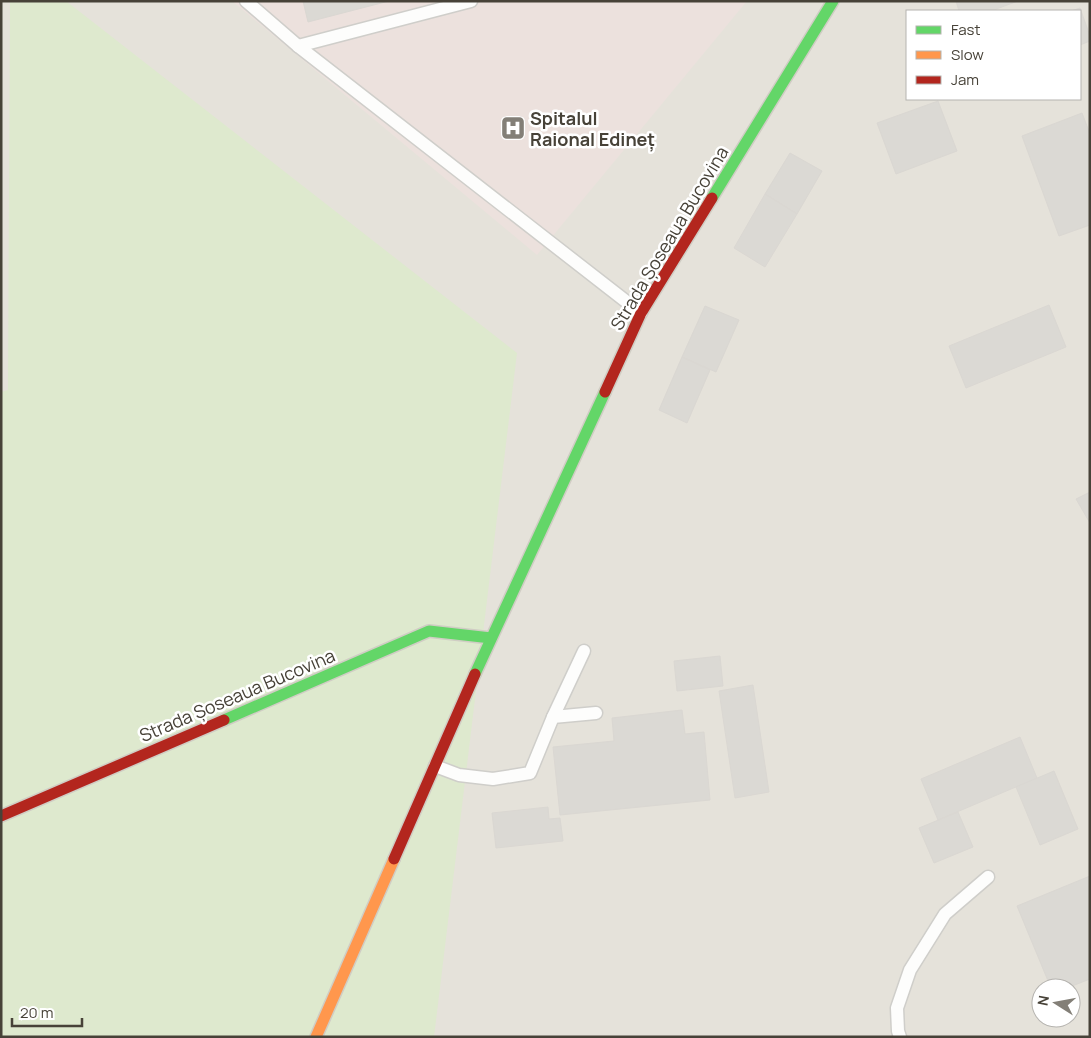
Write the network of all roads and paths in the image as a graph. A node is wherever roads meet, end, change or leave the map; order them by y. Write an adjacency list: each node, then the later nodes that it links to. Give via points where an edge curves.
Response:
1 (246, 1): 4 (lane)
2 (471, 1): 4 (lane)
3 (833, 1): 5 (main road, Strada Șoseaua Bucovina)
4 (298, 46): 5 (lane)
5 (640, 313): 6 (main road, Strada Șoseaua Bucovina)
6 (490, 638): 10 (main road, Strada Șoseaua Bucovina); 11 (main road, Strada Șoseaua Bucovina, via 429,631)
7 (584, 651): 9 (lane)
8 (596, 713): 9 (lane)
9 (553, 717): 10 (lane, via 530,773 494,779 460,775)
10 (435, 766): 13 (main road, Strada Șoseaua Bucovina)
11 (1, 816)
12 (988, 877): 14 (lane, via 945,914 910,970 897,1008)
13 (316, 1037)
14 (900, 1037)

